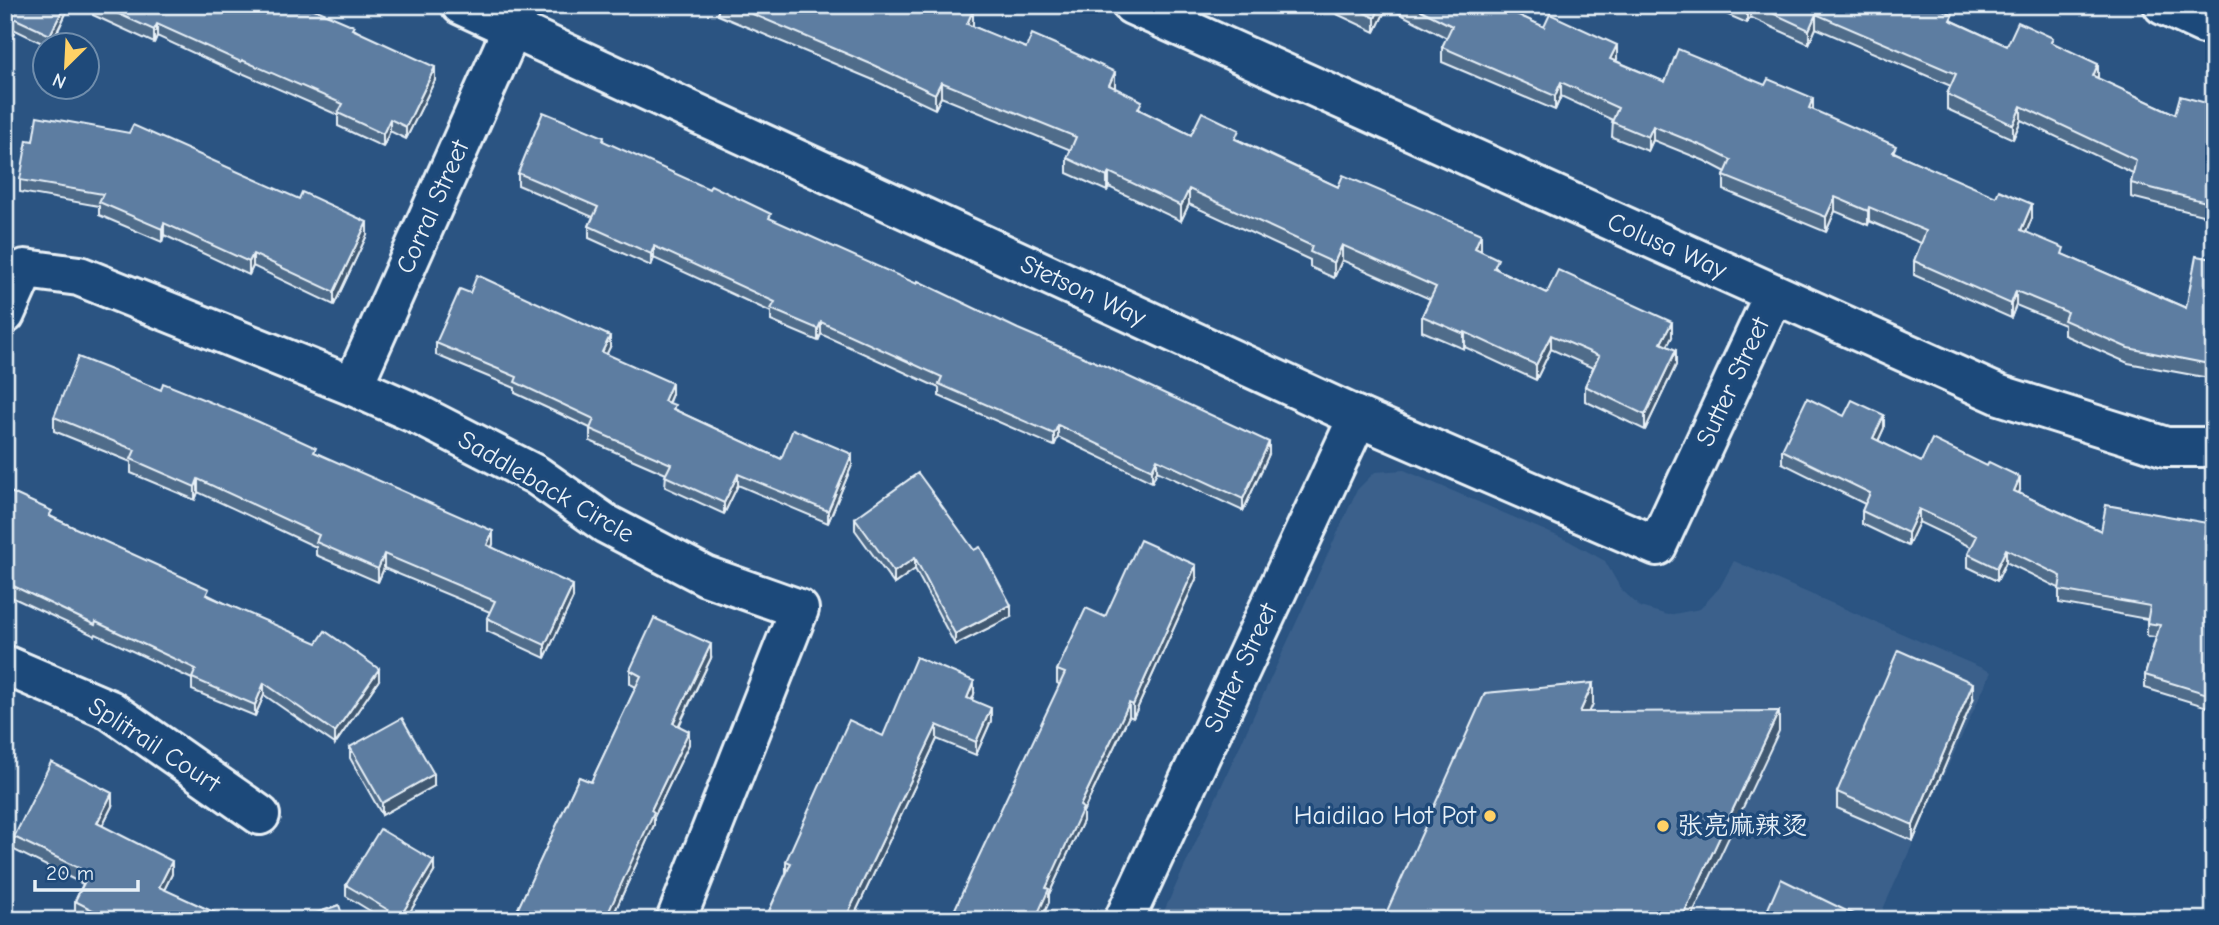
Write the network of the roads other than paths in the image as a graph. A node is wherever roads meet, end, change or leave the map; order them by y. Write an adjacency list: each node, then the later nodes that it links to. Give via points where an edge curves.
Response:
1 (461, 5): 5 (street, Stetson Way)
2 (1132, 5): 6 (street, Colusa Way)
3 (2162, 5): 4 (street, via 2204,24)
4 (2214, 23)
5 (512, 29): 8 (street, Corral Street); 9 (street, Stetson Way)
6 (1774, 294): 10 (street, Colusa Way, via 2000,395 2165,447); 11 (street, Sutter Street)
7 (5, 314): 8 (street, Saddleback Circle, via 25,269 79,276)
8 (353, 386): 14 (street, Saddleback Circle, via 536,475 606,524 706,576 799,609)
9 (1358, 417): 11 (street, Stetson Way); 15 (street, Sutter Street)
10 (2214, 447)
11 (1657, 546)
12 (5, 665): 13 (street, Splitrail Court, via 110,710)
13 (260, 815)
14 (676, 920)
15 (1124, 920)

